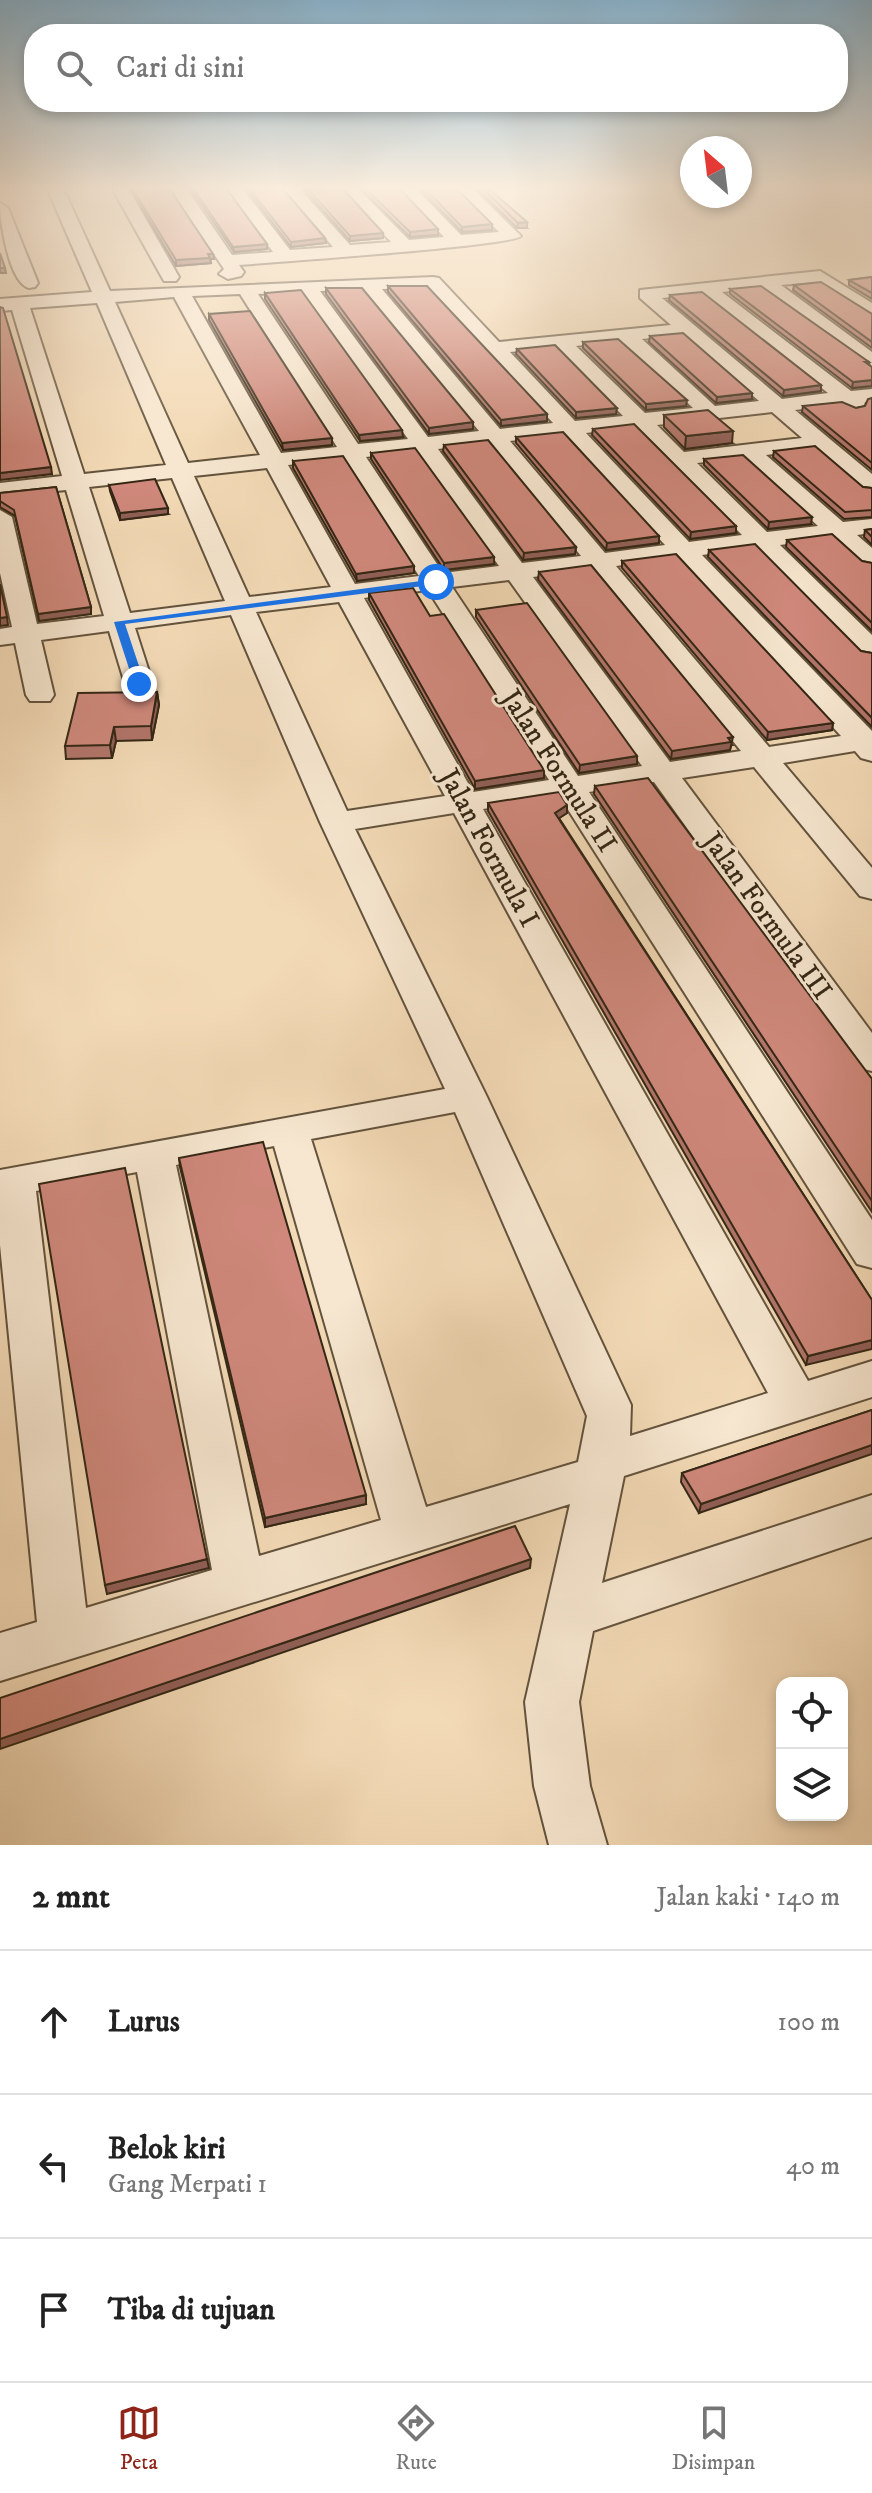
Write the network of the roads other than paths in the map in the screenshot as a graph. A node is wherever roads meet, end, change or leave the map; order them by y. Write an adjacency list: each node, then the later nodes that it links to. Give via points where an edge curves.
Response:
1 (12, 274): 12 (street)
2 (94, 274): 9 (street)
3 (169, 274): 7 (street, Jalan Formula I)
4 (228, 274): 7 (street)
5 (765, 282): 10 (street); 13 (street, via 823,277); 18 (street)
6 (367, 283): 8 (street); 17 (street, via 433,282); 26 (street)
7 (175, 284): 9 (street); 11 (street); 32 (street, Jalan Formula I)
8 (307, 286): 11 (street); 28 (street, Jalan Formula III)
9 (100, 287): 12 (street); 33 (street)
10 (705, 287): 14 (street, via 646,294); 20 (street)
11 (245, 288): 30 (street, Jalan Formula II)
12 (16, 294): 34 (street)
13 (872, 311)
14 (687, 329): 15 (street); 21 (street)
15 (626, 335): 16 (street); 22 (street)
16 (560, 341): 17 (street); 24 (street)
17 (494, 348): 25 (street)
18 (872, 361)
19 (872, 395): 20 (street)
20 (848, 398): 21 (street); 23 (street)
21 (779, 406): 22 (street); 27 (street)
22 (711, 413): 24 (street)
23 (872, 417)
24 (642, 420): 25 (street); 31 (street)
25 (571, 428): 26 (street); 41 (street)
26 (497, 436): 28 (street); 42 (street)
27 (820, 442): 29 (street); 35 (street)
28 (424, 444): 30 (street); 44 (street, Jalan Formula III)
29 (748, 451): 31 (street); 39 (street)
30 (353, 452): 32 (street); 45 (street, Jalan Formula II)
31 (678, 459): 40 (street)
32 (276, 460): 33 (street); 46 (street, Jalan Formula I)
33 (181, 470): 34 (street); 47 (street)
34 (75, 482): 36 (street); 48 (street)
35 (872, 486)
36 (0, 490)
37 (0, 517): 49 (street)
38 (872, 526): 39 (street)
39 (838, 531): 40 (street); 43 (street)
40 (761, 540): 41 (street); 50 (street)
41 (683, 550): 42 (street); 53 (street)
42 (599, 561): 44 (street); 54 (street)
43 (872, 561)
44 (516, 571): 45 (street); 55 (street, Jalan Formula III)
45 (436, 582): 46 (street); 56 (street, Jalan Formula II)
46 (348, 593): 47 (street); 57 (street, Jalan Formula I)
47 (240, 606): 48 (street); 58 (street)
48 (119, 622): 49 (street); 51 (street)
49 (13, 635): 52 (street)
50 (872, 650)
51 (139, 684)
52 (40, 695)
53 (869, 745): 54 (street)
54 (762, 757): 55 (street); 59 (street)
55 (662, 772): 56 (street); 60 (street, Jalan Formula III)
56 (569, 787): 57 (street); 65 (street, Jalan Formula II)
57 (464, 803): 58 (street); 67 (street, Jalan Formula I)
58 (336, 822): 61 (street)
59 (872, 889)
60 (872, 1059)
61 (468, 1097): 62 (street); 68 (street, via 608,1405)
62 (289, 1131): 63 (street); 70 (street)
63 (154, 1156): 64 (street); 71 (street)
64 (7, 1182): 73 (street)
65 (872, 1253)
66 (872, 1379): 67 (street)
67 (798, 1405): 68 (street)
68 (600, 1469): 70 (street); 72 (street)
69 (872, 1516): 72 (street)
70 (409, 1532): 71 (street)
71 (240, 1584): 73 (street)
72 (570, 1616): 75 (street, via 552,1702 562,1786)
73 (64, 1636): 74 (street)
74 (0, 1657)
75 (578, 1845)

